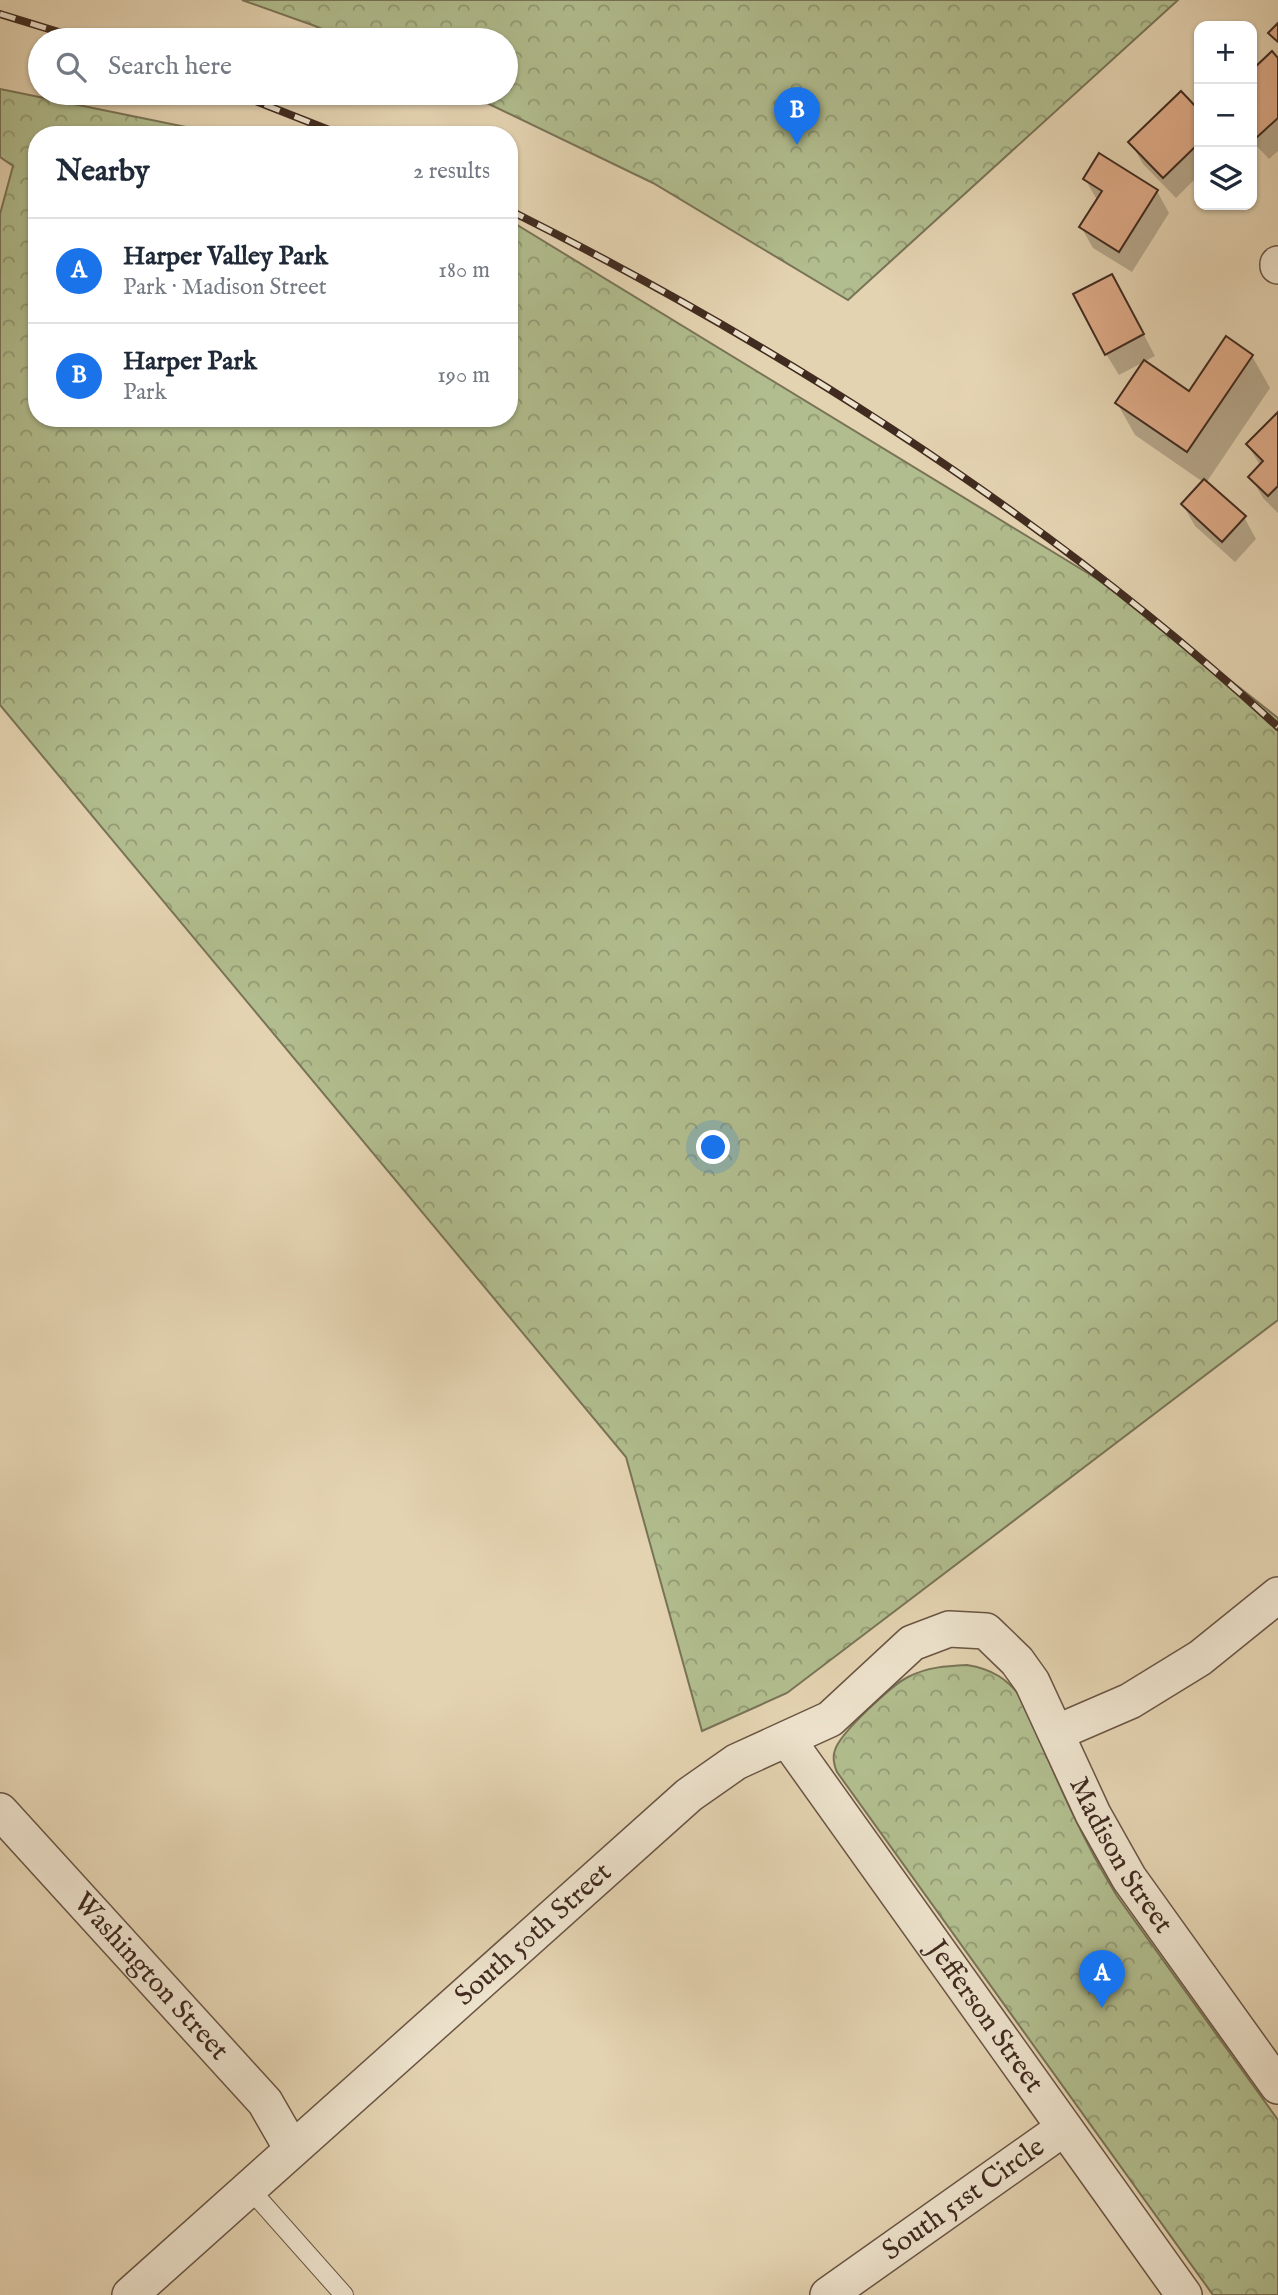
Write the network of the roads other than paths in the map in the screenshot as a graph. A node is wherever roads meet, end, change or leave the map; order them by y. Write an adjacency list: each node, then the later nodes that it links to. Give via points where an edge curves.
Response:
1 (1278, 1595): 3 (street, via 1200,1658 1130,1701)
2 (970, 1630): 3 (street, Madison Street, via 986,1630 1017,1661); 4 (street, South 50th Street, via 949,1629 912,1643 830,1719)
3 (1056, 1733): 6 (street, Madison Street, via 1129,1878)
4 (787, 1739): 7 (street, Jefferson Street); 8 (street, South 50th Street, via 736,1762 689,1795)
5 (0, 1811): 8 (street, Washington Street, via 265,2102)
6 (1278, 2086)
7 (1064, 2128): 12 (street, South 51st Circle); 13 (street, Jefferson Street)
8 (292, 2149): 9 (street, South 50th Street)
9 (249, 2188): 10 (street, South 50th Street); 11 (lane)
10 (130, 2295)
11 (344, 2295)
12 (828, 2295)
13 (1184, 2295)

